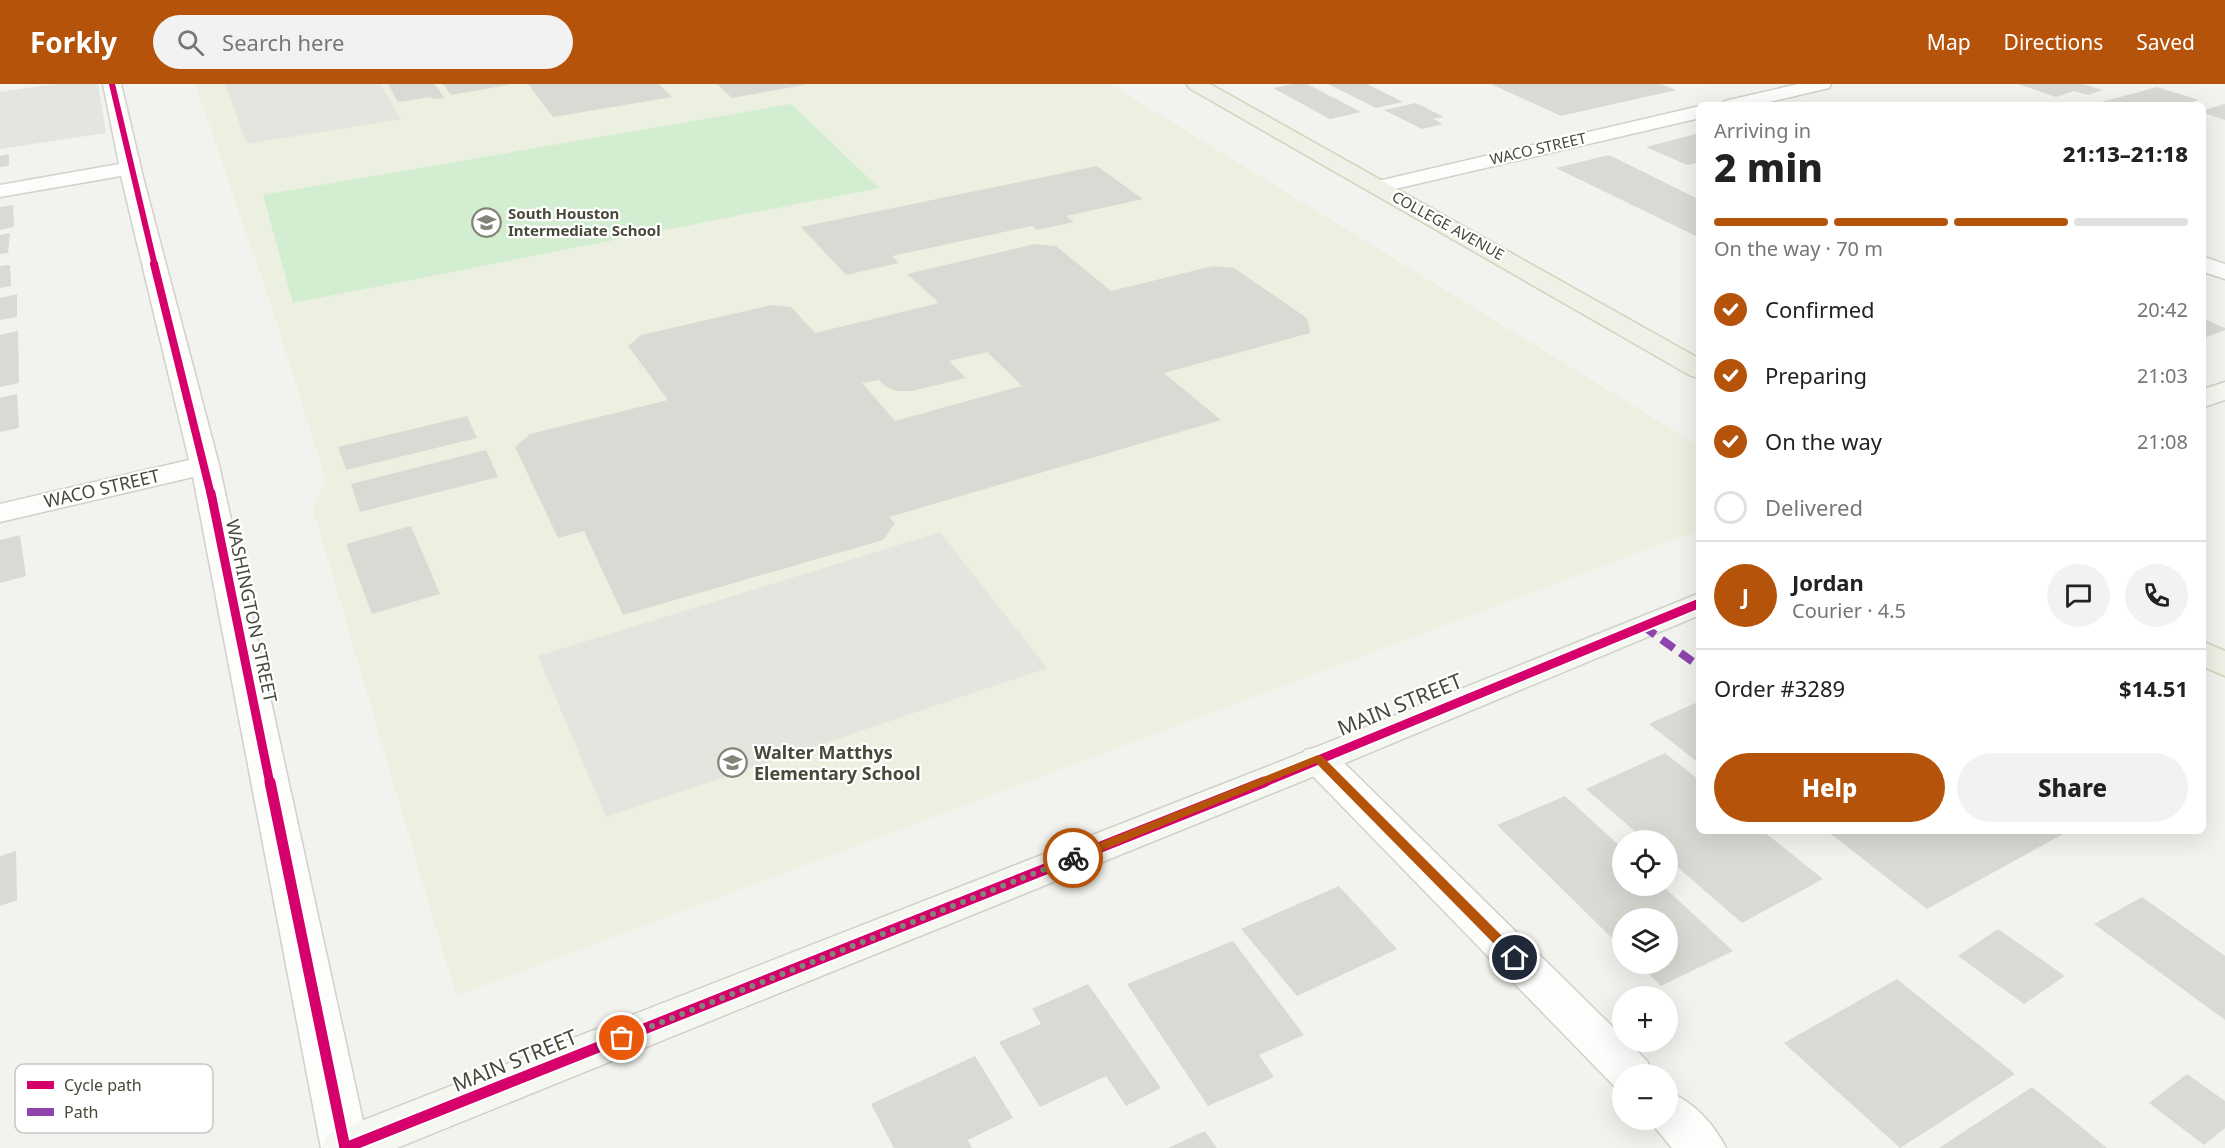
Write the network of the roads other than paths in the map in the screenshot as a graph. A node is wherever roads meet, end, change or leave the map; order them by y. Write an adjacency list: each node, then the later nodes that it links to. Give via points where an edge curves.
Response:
1 (112, 84): 9 (street, WASHINGTON STREET)
2 (1196, 84): 10 (main road, COLLEGE AVENUE)
3 (1744, 84): 5 (street)
4 (1822, 84): 5 (street)
5 (1774, 96): 6 (street); 7 (street)
6 (1746, 102)
7 (1790, 102)
8 (1696, 113): 10 (street, WACO STREET)
9 (130, 168): 11 (street); 17 (street, WASHINGTON STREET)
10 (1378, 187): 14 (main road, COLLEGE AVENUE)
11 (0, 191)
12 (2206, 265): 13 (street)
13 (2225, 272)
14 (1696, 368)
15 (2225, 390): 16 (street)
16 (2206, 398)
17 (205, 465): 18 (street, WACO STREET); 25 (street, WASHINGTON STREET)
18 (0, 513)
19 (1696, 605): 22 (street, MAIN STREET)
20 (2206, 653): 21 (main road)
21 (2225, 664)
22 (1318, 759): 23 (street); 25 (street, MAIN STREET)
23 (1621, 1064)
24 (1678, 1123): 26 (street)
25 (345, 1148)
26 (1702, 1148)

